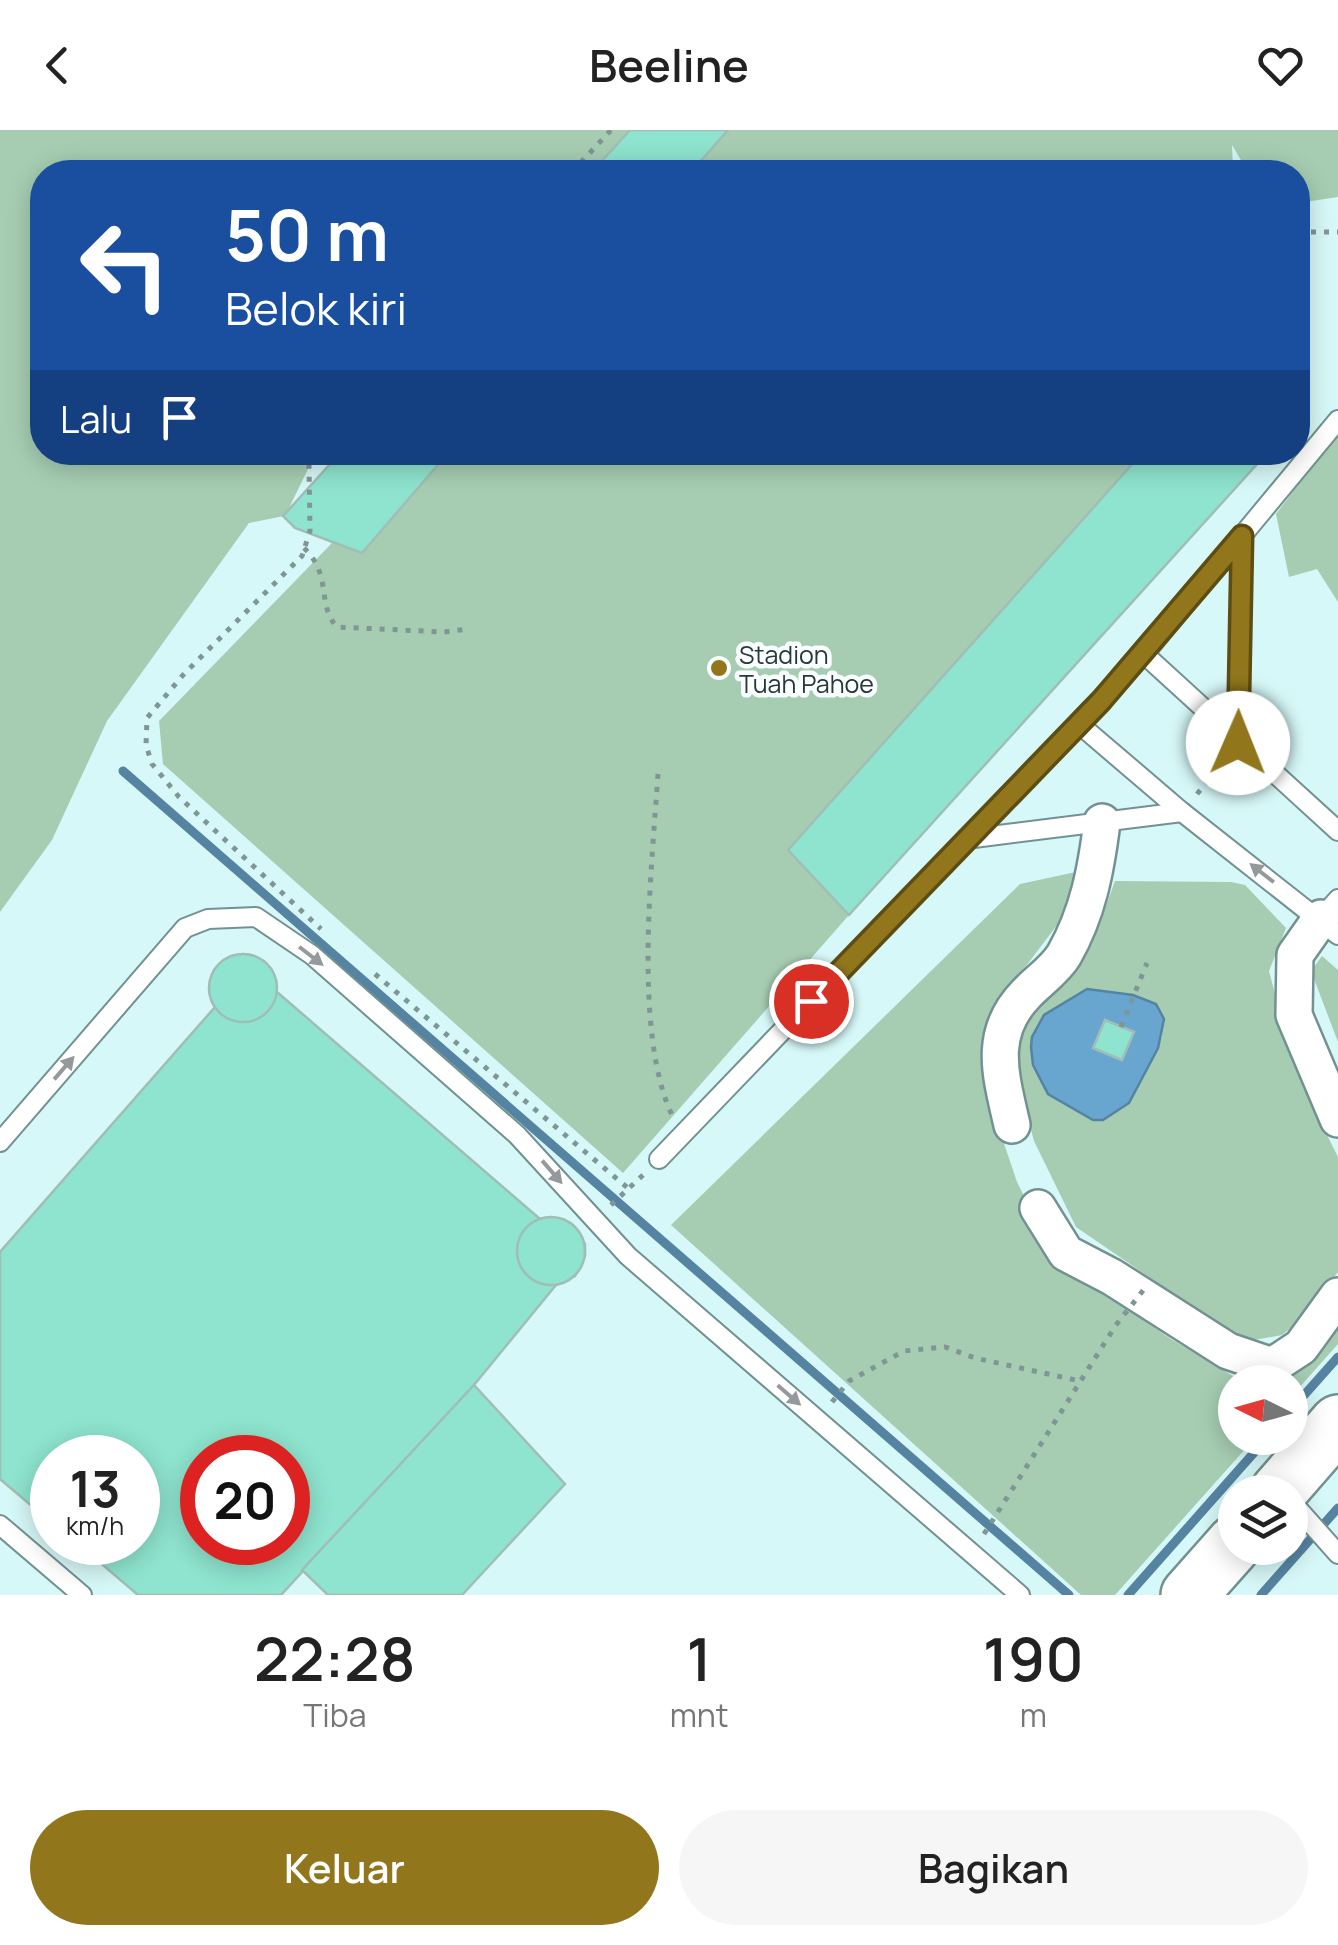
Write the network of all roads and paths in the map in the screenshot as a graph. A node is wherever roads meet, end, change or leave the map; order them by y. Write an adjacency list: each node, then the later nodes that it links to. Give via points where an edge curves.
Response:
1 (611, 130): 2 (path)
2 (583, 160)
3 (1310, 232): 4 (path)
4 (1338, 232)
5 (1338, 420): 6 (lane)
6 (1310, 454)
7 (309, 465): 10 (path)
8 (1301, 465): 9 (lane)
9 (1242, 536): 12 (lane); 14 (lane)
10 (304, 548): 11 (path, via 318,561 337,627); 21 (path, via 147,718 146,744 152,764 179,797)
11 (468, 629)
12 (1144, 654): 13 (lane); 14 (lane)
13 (1079, 724): 16 (lane); 19 (lane)
14 (1238, 743): 16 (path); 18 (lane)
15 (658, 774): 27 (path, via 650,991 660,1090)
16 (1182, 812): 17 (lane); 20 (lane, one-way to 16)
17 (1102, 822): 19 (lane); 26 (street, via 1094,882 1076,932 1001,1034 1000,1070)
18 (1338, 830)
19 (966, 839): 27 (lane)
20 (1332, 917): 25 (street, via 1294,955 1294,1015)
21 (329, 936)
22 (1146, 963): 24 (path)
23 (374, 974): 30 (path)
24 (1121, 1027)
25 (1338, 1119)
26 (1012, 1125)
27 (682, 1136): 29 (lane)
28 (0, 1142): 42 (lane, one-way to 42, via 185,928 208,919 256,917 312,956 517,1135 628,1256)
29 (659, 1159)
30 (628, 1189)
31 (1038, 1208): 33 (street, via 1066,1253 1228,1351 1272,1366 1301,1347)
32 (1145, 1288): 34 (path, bridge)
33 (1338, 1296)
34 (1080, 1381): 35 (path, via 945,1347 904,1351 849,1382); 38 (path)
35 (829, 1406)
36 (1301, 1473): 39 (lane)
37 (0, 1524): 41 (lane)
38 (980, 1539)
39 (1338, 1554)
40 (1218, 1562): 43 (highway)
41 (82, 1595)
42 (1020, 1595)
43 (1189, 1595)

